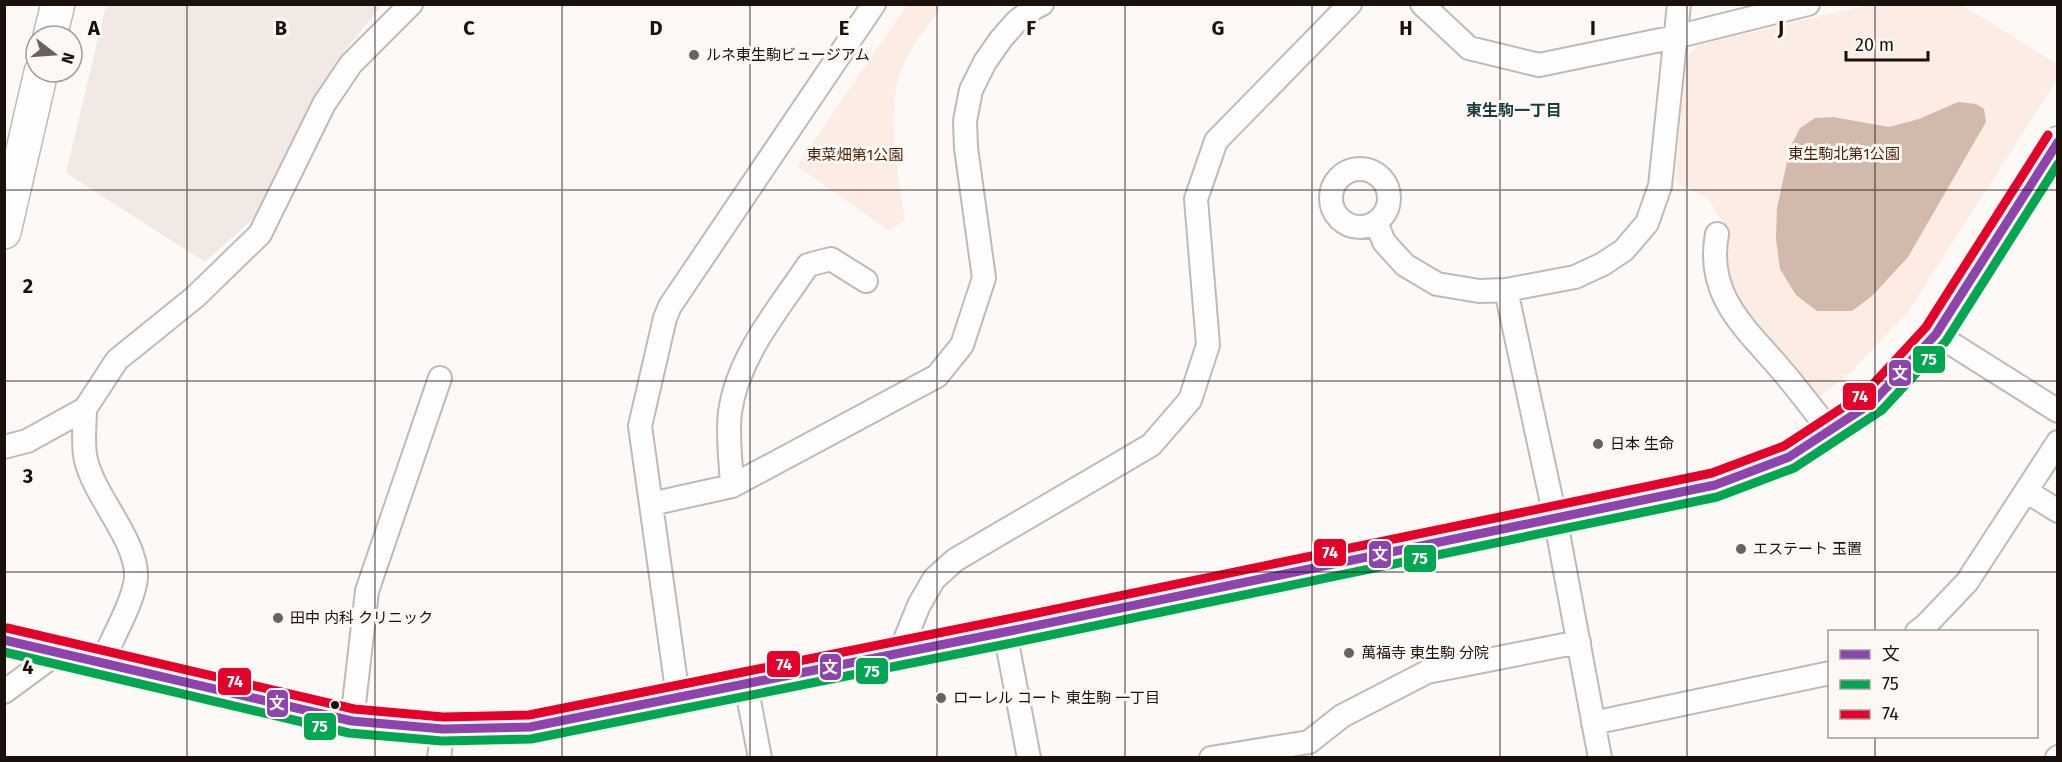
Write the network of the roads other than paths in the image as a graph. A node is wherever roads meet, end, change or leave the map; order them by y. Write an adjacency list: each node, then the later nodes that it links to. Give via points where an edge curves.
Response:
1 (58, 4): 9 (main road)
2 (411, 4): 20 (street, via 351,64 324,104 260,234 195,297 117,360)
3 (874, 4): 27 (street, via 670,306 640,426)
4 (1042, 4): 25 (street, via 1016,22 1001,39 971,90 965,121 966,148 984,278 962,345 937,376)
5 (1350, 4): 34 (street, via 1216,141 1196,200 1208,345 1190,400 1150,445 955,561 934,579)
6 (1422, 4): 10 (street, via 1469,48 1539,65)
7 (1679, 4): 10 (street)
8 (1808, 4): 10 (street)
9 (53, 24)
10 (1675, 37): 17 (street, via 1660,186 1647,223 1624,250 1603,264 1575,277)
11 (38, 84): 14 (main road)
12 (2058, 141): 18 (street)
13 (1376, 222): 17 (street, via 1384,242 1405,265 1437,284 1479,291)
14 (4, 232)
15 (1717, 234): 22 (street, via 1713,254 1720,288 1733,315)
16 (866, 280): 25 (street, via 831,259 808,265 748,356 730,412)
17 (1506, 290): 29 (street)
18 (1936, 334): 21 (street); 22 (street, via 1873,402)
19 (440, 378): 41 (street, via 367,591)
20 (85, 409): 24 (street, via 27,441); 36 (street, via 85,458 95,485 133,554 136,578)
21 (2058, 411)
22 (1830, 431): 29 (street, via 1789,457 1715,485)
23 (2058, 442): 26 (street)
24 (4, 447)
25 (732, 486): 27 (street)
26 (2026, 491): 28 (street); 30 (street, via 1967,582)
27 (651, 504): 40 (street)
28 (2058, 511)
29 (1554, 517): 31 (street); 33 (street)
30 (1920, 630)
31 (1005, 632): 34 (street); 46 (street)
32 (4, 640): 35 (street)
33 (1579, 642): 42 (street); 47 (street, via 1427,672 1342,716 1309,742)
34 (900, 652): 38 (street)
35 (57, 653): 36 (street); 39 (street)
36 (101, 664): 41 (street)
37 (1828, 673): 42 (street)
38 (746, 685): 40 (street); 45 (street)
39 (4, 692)
40 (678, 697): 43 (street, via 530,727)
41 (352, 721): 43 (street)
42 (1593, 723): 48 (street)
43 (443, 729): 44 (street)
44 (439, 758)
45 (760, 758)
46 (1029, 758)
47 (1211, 758)
48 (1600, 758)

